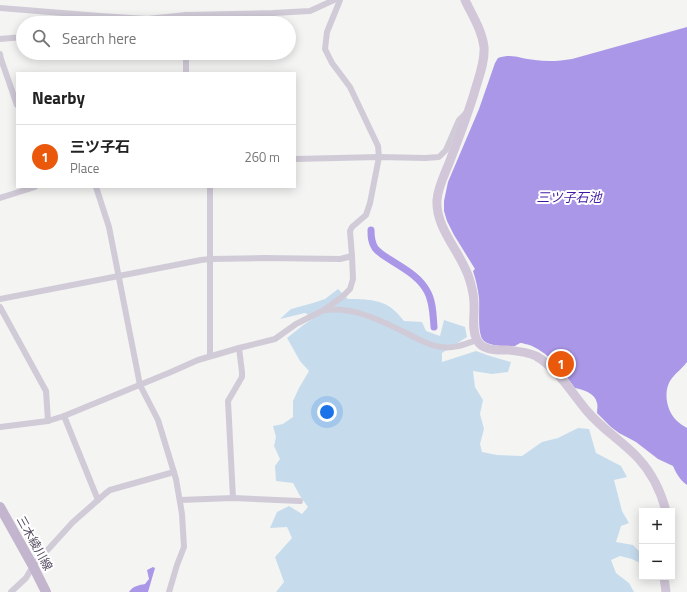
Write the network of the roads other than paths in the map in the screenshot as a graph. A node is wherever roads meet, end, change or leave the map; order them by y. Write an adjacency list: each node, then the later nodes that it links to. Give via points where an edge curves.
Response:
1 (334, 0): 5 (street, via 310,11)
2 (340, 0): 15 (street, via 327,32 325,49 350,87 378,146)
3 (465, 0): 14 (street, via 484,48 481,71)
4 (0, 8): 6 (street)
5 (186, 15): 7 (street)
6 (100, 16)
7 (173, 16)
8 (16, 38): 9 (street)
9 (0, 39)
10 (0, 54): 13 (street)
11 (186, 60): 12 (street)
12 (186, 72)
13 (16, 102)
14 (470, 109): 15 (street, via 459,120 446,150 439,156); 27 (street, via 438,193 437,209 440,223 462,261 470,281)
15 (379, 158): 16 (street); 21 (street, via 366,215 350,231)
16 (296, 159)
17 (32, 188): 20 (street)
18 (96, 188): 23 (street, via 109,227)
19 (210, 188): 22 (street)
20 (0, 198)
21 (352, 256): 22 (street, via 340,259); 26 (street, via 353,279 350,288)
22 (210, 259): 23 (street); 29 (street)
23 (118, 276): 24 (street); 30 (street)
24 (0, 299)
25 (0, 307): 32 (street, via 46,391)
26 (324, 310): 27 (street, via 354,312 382,321 441,347 458,347); 28 (street, via 296,324 275,339)
27 (477, 340): 40 (street, via 487,348 536,356 548,365 596,421 638,459 654,481)
28 (239, 348): 29 (street); 35 (street, via 242,377 228,401)
29 (210, 356): 30 (street)
30 (140, 385): 31 (street); 34 (street, via 158,420)
31 (64, 416): 32 (street); 36 (street)
32 (48, 421): 33 (street)
33 (0, 427)
34 (174, 472): 36 (street, via 110,490); 37 (street)
35 (233, 498): 37 (street); 38 (street)
36 (98, 500): 41 (street, via 73,522)
37 (180, 500): 45 (street, via 184,547)
38 (300, 501)
39 (0, 507): 41 (main road, 三木綾川線)
40 (665, 508)
41 (33, 566): 43 (street, via 26,578); 44 (main road, 三木綾川線)
42 (664, 580): 46 (street)
43 (11, 592)
44 (46, 592)
45 (169, 592)
46 (666, 592)

